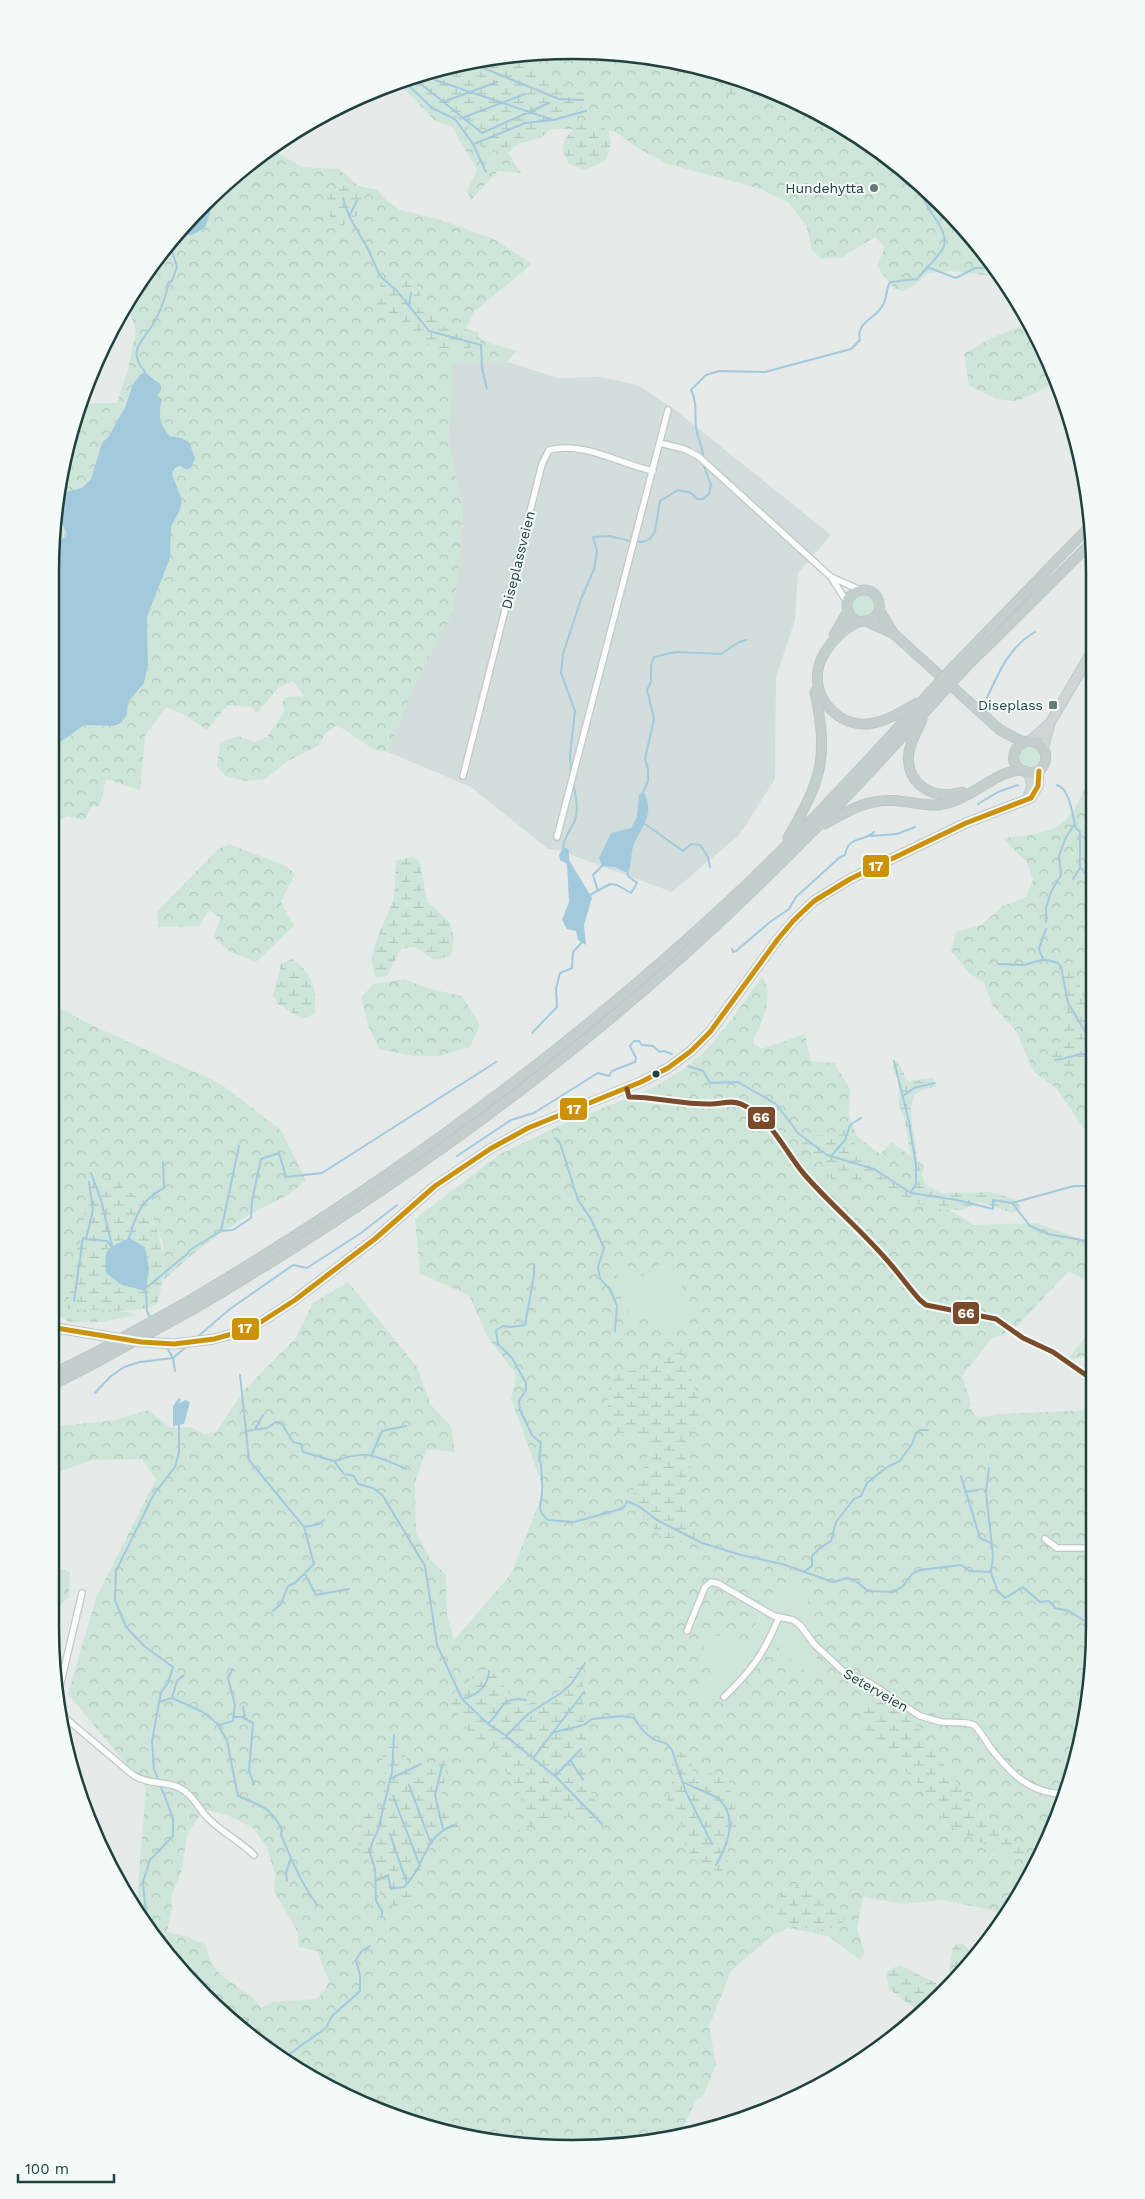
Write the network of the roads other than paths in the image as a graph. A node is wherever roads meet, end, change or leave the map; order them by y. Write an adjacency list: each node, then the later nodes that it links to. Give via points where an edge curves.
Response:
1 (668, 410): 2 (street)
2 (660, 443): 3 (street); 6 (street, via 698,456)
3 (653, 471): 26 (street, Diseplassveien, via 579,450 560,447 548,450); 29 (street)
4 (1084, 531): 14 (highway)
5 (1085, 547): 14 (highway)
6 (832, 577): 7 (street); 8 (street)
7 (860, 590): 8 (highway, via 851,595); 9 (highway, via 875,595)
8 (847, 607): 10 (highway); 30 (highway, via 841,626 821,651 814,666 822,730 820,766 810,801)
9 (879, 610): 11 (highway); 12 (highway)
10 (858, 622): 11 (highway); 16 (highway, via 830,645 820,663 819,690 830,709 850,722 867,724 889,718)
11 (868, 622): 12 (highway)
12 (894, 634): 19 (highway)
13 (1086, 662): 18 (main road)
14 (962, 665): 15 (highway, bridge)
15 (939, 690): 16 (highway); 17 (highway)
16 (926, 697): 30 (highway)
17 (926, 712): 22 (highway, via 909,758 912,776 930,792 948,796 964,791 998,773); 28 (highway)
18 (1050, 723): 20 (main road); 21 (main road)
19 (1000, 730): 20 (highway); 22 (highway)
20 (1027, 742): 21 (highway, via 1036,742); 22 (highway, via 1018,746)
21 (1043, 749): 24 (highway, via 1046,761)
22 (1014, 755): 23 (highway, via 1015,765)
23 (1020, 770): 25 (highway); 28 (highway, via 1005,774 945,804 875,801 856,807)
24 (1039, 771): 25 (highway); 27 (main road, via 1034,794)
25 (1029, 774): 27 (main road, via 1032,789)
26 (463, 776)
27 (1020, 803): 31 (main road, via 957,828 850,879 814,901 778,939 700,1043)
28 (816, 829): 32 (highway, via 682,957 507,1102 341,1219)
29 (557, 838)
30 (782, 850): 32 (highway, via 641,980 502,1093 351,1201)
31 (628, 1093): 33 (main road, via 520,1132 490,1149 435,1186 376,1238 295,1300 261,1322 232,1334 195,1343 160,1344); 36 (street, via 700,1104 732,1102 742,1105 779,1138 826,1199 887,1260 926,1305 996,1319)
32 (190, 1306): 34 (highway, bridge)
33 (59, 1328)
34 (93, 1359): 35 (highway); 37 (highway)
35 (59, 1372)
36 (1086, 1375)
37 (59, 1380)
38 (1045, 1539): 39 (street, via 1057,1548)
39 (1086, 1548)
40 (82, 1593): 43 (street)
41 (779, 1617): 42 (street, Seterveien, via 711,1582 705,1587); 44 (street, via 758,1661); 46 (street, Seterveien, via 794,1620 800,1625 814,1644 843,1671 926,1718 974,1725 1020,1779 1041,1792)
42 (687, 1630)
43 (62, 1679)
44 (724, 1697)
45 (68, 1720): 47 (street, via 133,1776 182,1789 212,1823)
46 (1058, 1793)
47 (254, 1855)

